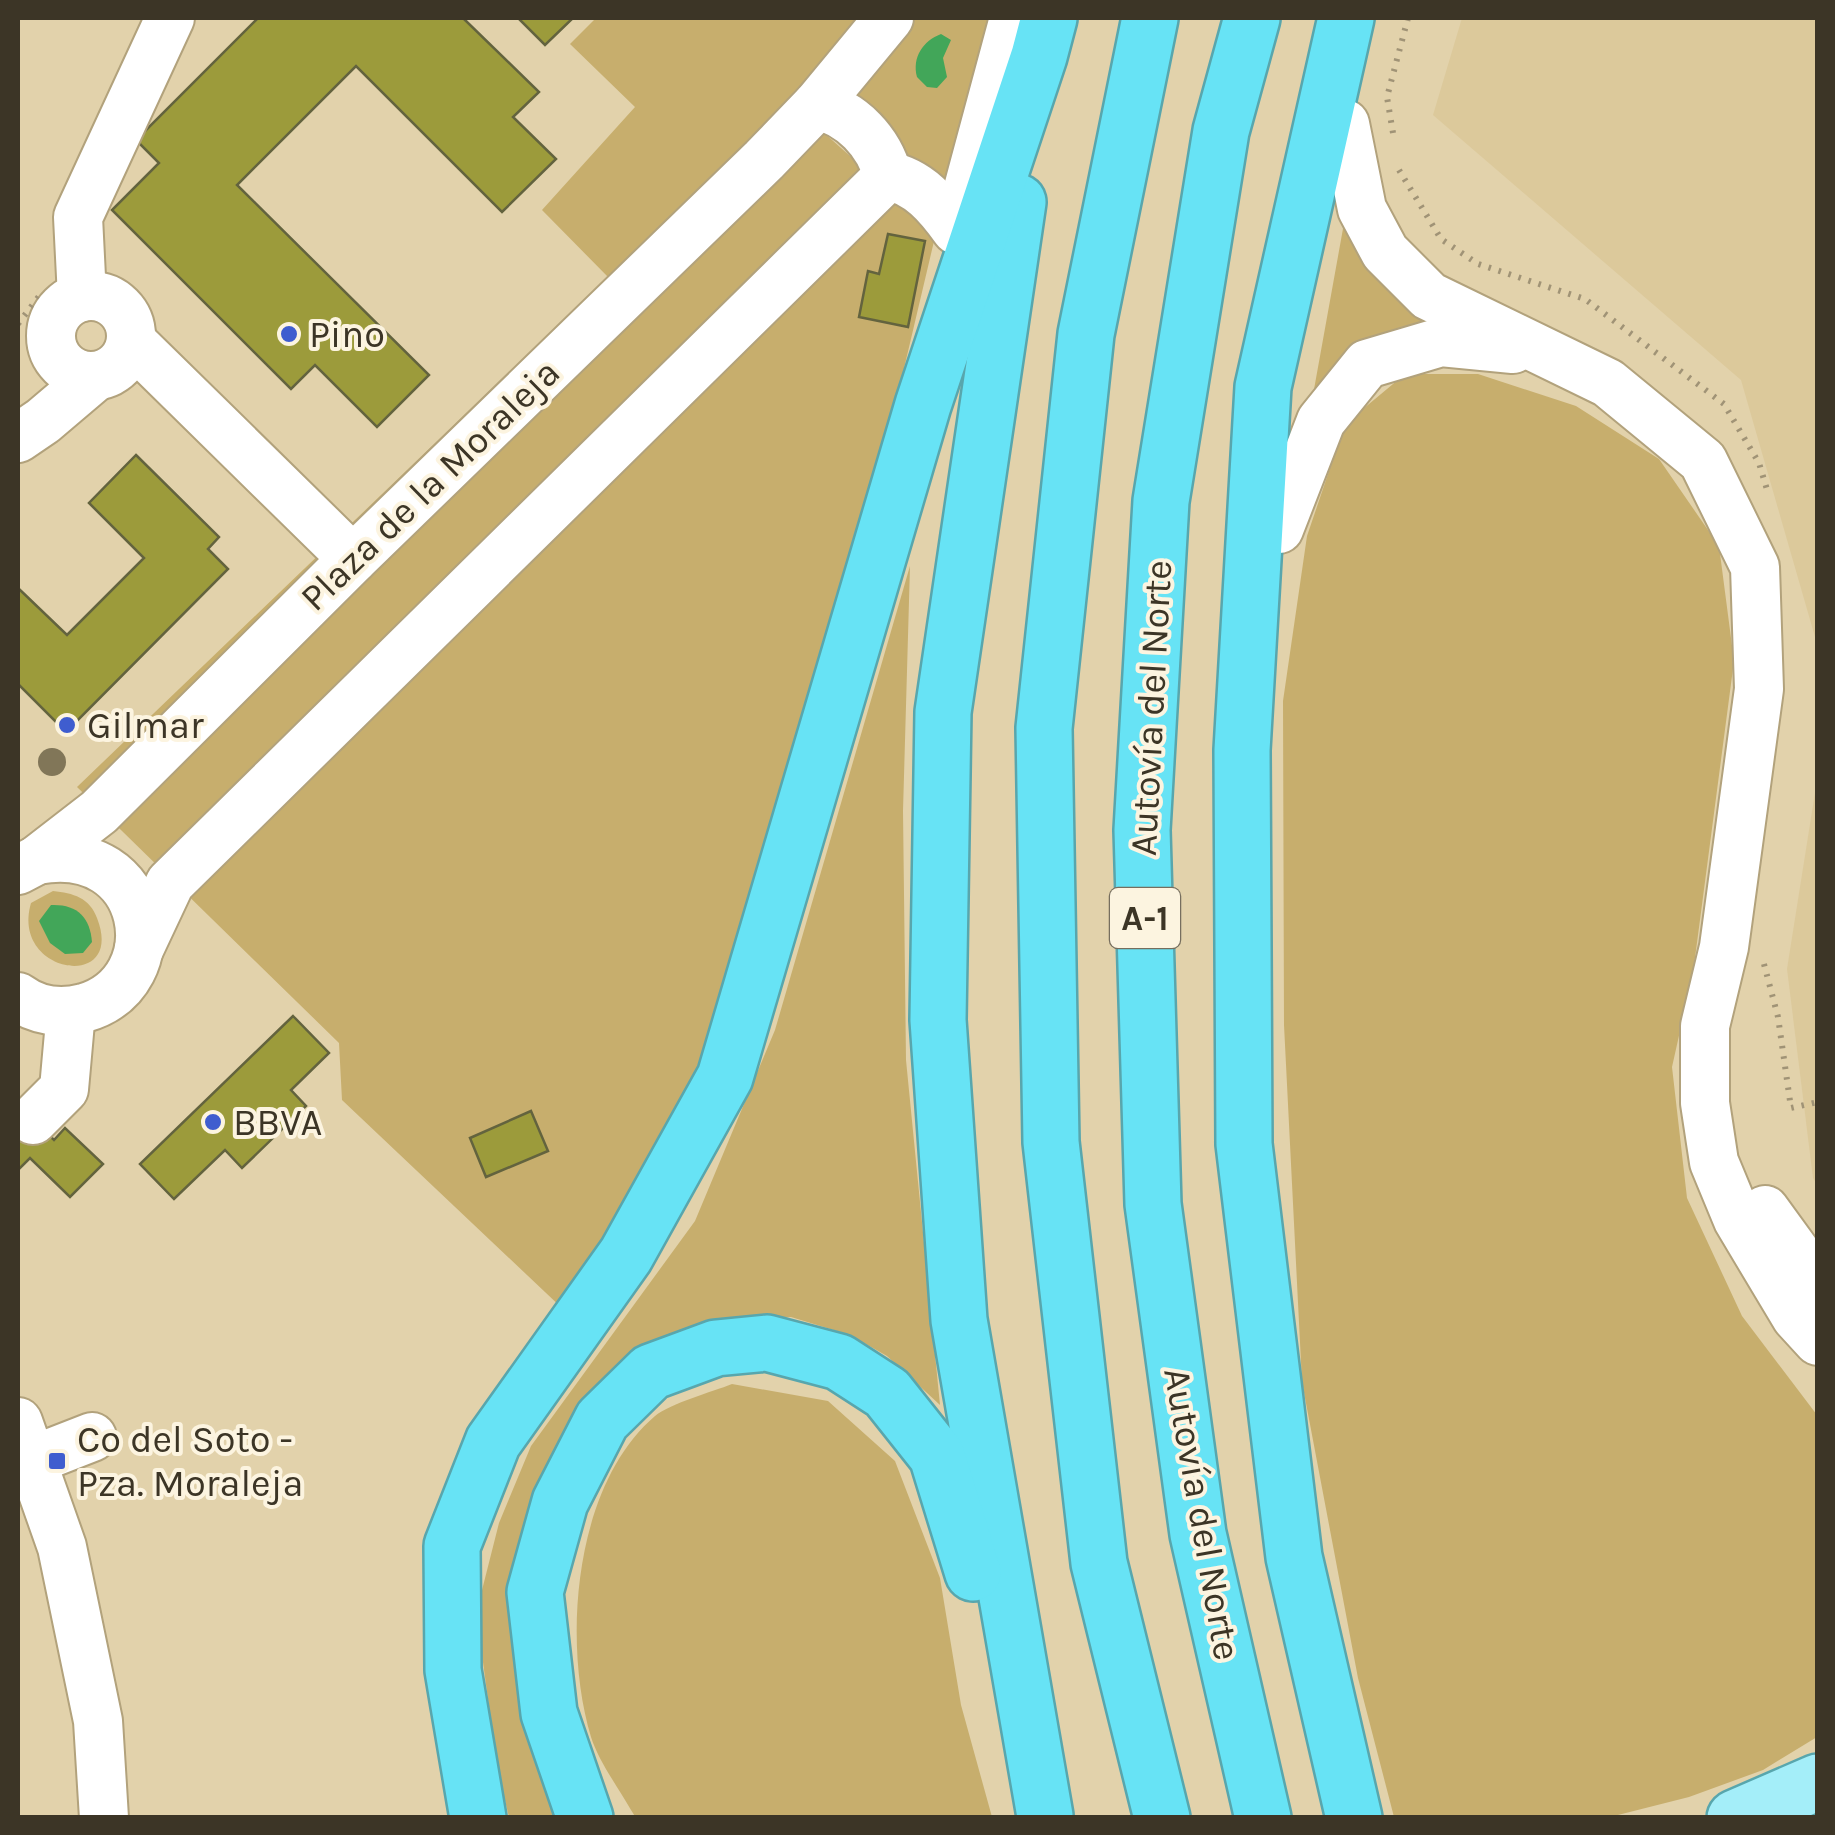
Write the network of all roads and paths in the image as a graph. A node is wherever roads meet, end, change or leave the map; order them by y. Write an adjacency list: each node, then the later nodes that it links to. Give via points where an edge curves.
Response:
1 (170, 18): 11 (street, via 78,218)
2 (890, 18): 7 (street, Plaza de la Moraleja)
3 (1150, 18): 38 (highway, via 1086,334 1044,728 1051,1142 1098,1563)
4 (1252, 18): 39 (highway, Autovía del Norte / A-1, via 1221,130 1161,501 1142,830 1154,1204 1198,1534)
5 (1346, 18): 8 (highway); 19 (highway, via 1263,388)
6 (1034, 30): 10 (street); 15 (highway); 33 (highway, via 943,712 938,1020 959,1320)
7 (817, 104): 9 (street, via 833,108 874,141); 18 (street, Plaza de la Moraleja)
8 (1344, 124): 13 (street, via 1362,209 1385,252 1429,296); 17 (highway, via 1294,392)
9 (888, 176): 10 (street, via 921,191); 21 (street, via 170,883)
10 (956, 230): 15 (street)
11 (42, 322): 12 (street, via 104,298 128,320); 14 (street, via 60,362)
12 (131, 341): 14 (street, via 116,368); 18 (street)
13 (1541, 352): 17 (street, via 1441,342 1367,364 1321,421); 22 (street, via 1608,383 1703,461 1756,567 1759,689)
14 (96, 376): 16 (street)
15 (923, 405): 31 (highway, via 726,1077 626,1255 493,1442 452,1546 453,1670)
16 (18, 438)
17 (1278, 529): 19 (highway)
18 (353, 559): 20 (street, Plaza de la Moraleja, via 99,812)
19 (1242, 750): 40 (highway, via 1244,1144 1294,1557)
20 (27, 865): 21 (street, Plaza de la Moraleja, via 60,855 105,868 134,904)
21 (138, 950): 24 (street, via 114,991)
22 (1744, 955): 25 (path, via 1778,1017 1791,1108); 27 (street, via 1732,1107 1744,1160 1767,1214); 28 (street, via 1705,1026 1705,1103 1714,1162 1738,1220)
23 (18, 997): 24 (street, via 46,1010)
24 (71, 1011): 26 (street, via 64,1089)
25 (1818, 1102)
26 (33, 1120)
27 (1818, 1284)
28 (1818, 1341)
29 (92, 1436): 30 (street)
30 (25, 1441): 34 (street, via 62,1547 98,1722)
31 (464, 1735): 35 (highway); 36 (highway)
32 (1818, 1782): 41 (main road)
33 (1046, 1817): 37 (highway, via 937,1456 886,1392 839,1362 767,1343 716,1348 651,1372 602,1420 560,1502 536,1592 549,1713)
34 (104, 1818)
35 (478, 1818)
36 (491, 1818)
37 (585, 1818)
38 (1162, 1818)
39 (1264, 1818)
40 (1354, 1818)
41 (1736, 1818)

